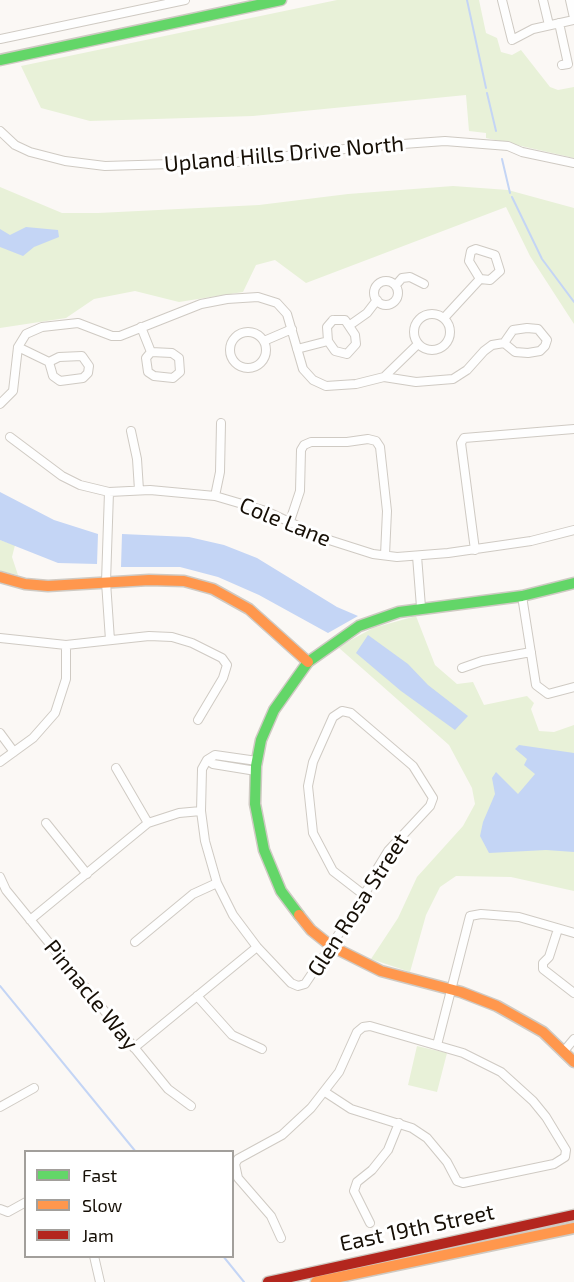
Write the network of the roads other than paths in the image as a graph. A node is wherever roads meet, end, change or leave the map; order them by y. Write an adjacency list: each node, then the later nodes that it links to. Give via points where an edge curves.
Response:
1 (185, 0): 9 (street)
2 (281, 0): 10 (street)
3 (502, 0): 8 (street, via 512,40)
4 (543, 0): 8 (street)
5 (570, 0): 6 (street)
6 (574, 19): 7 (street)
7 (559, 23): 8 (street); 11 (street, via 568,64)
8 (549, 25)
9 (0, 39)
10 (0, 60)
11 (562, 65)
12 (0, 131): 13 (street, Upland Hills Drive North, via 30,152 105,166 238,162 445,141 508,146)
13 (574, 163)
14 (480, 279): 14 (street, via 496,277 500,266 495,255 476,249 471,251 469,261); 18 (street)
15 (424, 284): 16 (street, via 410,277 402,278)
16 (396, 285): 17 (street, via 386,281 379,284 375,290); 17 (street, via 398,293 392,303)
17 (377, 300): 19 (street)
18 (444, 318): 25 (street, via 426,315 417,322 414,333); 25 (street, via 450,334 445,345 428,350)
19 (350, 325): 23 (street, via 342,320 329,322); 23 (street, via 356,339 352,350 340,353)
20 (141, 327): 21 (street, via 201,304 258,297 277,303 287,314); 26 (street, via 112,336 78,323 42,327 26,334); 28 (street)
21 (292, 329): 22 (street); 27 (street)
22 (264, 341): 22 (street, via 255,333 243,332 233,340 232,357 240,365 256,366 264,358)
23 (328, 341): 27 (street)
24 (504, 343): 24 (street, via 515,352 528,353 540,351 547,340 538,329 527,328 513,330); 30 (street, via 484,351 453,379 416,382)
25 (418, 344): 30 (street)
26 (18, 347): 29 (street); 31 (street, via 13,391)
27 (297, 350): 30 (street, via 303,369 326,386)
28 (151, 352): 28 (street, via 146,358 147,372 173,378 180,372 179,358 172,353)
29 (49, 362): 29 (street, via 53,375 60,381 83,378 88,373 89,366 82,356 59,357)
30 (384, 377)
31 (0, 404)
32 (221, 423): 38 (street, via 220,472)
33 (574, 429): 41 (street, via 464,438 461,444)
34 (131, 431): 36 (street)
35 (10, 437): 37 (street, Cole Lane, via 62,476)
36 (139, 490): 37 (street, Cole Lane); 38 (street, Cole Lane)
37 (109, 492): 45 (street)
38 (215, 496): 39 (street, Cole Lane)
39 (290, 521): 42 (street, Cole Lane, via 340,545); 42 (street, via 300,491 304,445 376,441 380,447 387,511)
40 (574, 530): 41 (street, Cole Lane)
41 (475, 550): 43 (street, Cole Lane)
42 (385, 555): 43 (street, Cole Lane)
43 (417, 556): 48 (street)
44 (0, 577): 45 (street, via 48,586)
45 (106, 582): 50 (street); 53 (street, via 184,581 213,590 249,609)
46 (574, 583): 47 (street)
47 (522, 597): 48 (street); 52 (street)
48 (421, 607): 53 (street, via 360,626)
49 (0, 638): 51 (street)
50 (110, 640): 51 (street); 56 (street, via 172,637 211,652 227,665)
51 (66, 645): 58 (street, via 66,679 55,713)
52 (531, 652): 54 (street); 55 (street, via 540,691 548,694)
53 (308, 662): 60 (street, via 274,710 261,740)
54 (462, 668)
55 (574, 687)
56 (198, 720)
57 (0, 733): 58 (street)
58 (14, 752): 59 (street)
59 (0, 762)
60 (256, 766): 62 (street, via 213,764 207,760 202,769); 73 (street, via 257,824 271,872 295,912)
61 (116, 768): 64 (street)
62 (201, 811): 64 (street); 67 (street)
63 (46, 823): 65 (street)
64 (148, 823): 65 (street)
65 (87, 874): 69 (street)
66 (0, 877): 69 (street, Pinnacle Way)
67 (217, 883): 72 (street, via 193,894); 74 (street, via 233,915)
68 (364, 895): 68 (street, Glen Rosa Street, via 388,851 433,798 414,766 351,713 342,711 333,717 312,762 309,810 313,833 333,871); 73 (street, Glen Rosa Street)
69 (30, 920): 80 (street, Pinnacle Way)
70 (558, 929): 71 (street); 75 (street, via 519,917 470,916); 76 (street, via 543,969)
71 (574, 933)
72 (135, 942)
73 (331, 946): 74 (street, Glen Rosa Street, via 305,984 298,986); 75 (street, via 381,971)
74 (257, 947): 77 (street)
75 (450, 990): 79 (street); 82 (street, via 523,1019)
76 (574, 993)
77 (197, 996): 80 (street); 81 (street, via 232,1035)
78 (574, 1039): 82 (street)
79 (437, 1046): 85 (street, via 363,1027); 88 (street, via 482,1061 518,1086 546,1117 566,1150 565,1157 555,1164 463,1183 457,1181 427,1138)
80 (134, 1048): 86 (street, Pinnacle Way, via 168,1089)
81 (262, 1049)
82 (564, 1051): 83 (street)
83 (574, 1062)
84 (34, 1088): 87 (street)
85 (325, 1092): 88 (street, via 351,1109); 94 (street, via 282,1135 235,1164 238,1178 271,1216)
86 (190, 1106)
87 (0, 1107)
88 (399, 1123): 92 (street, via 384,1156 357,1182 354,1191)
89 (24, 1203): 90 (street)
90 (4, 1210)
91 (574, 1215): 97 (street, East 19th Street)
92 (369, 1223)
93 (574, 1228): 98 (street, East 19th Street)
94 (281, 1238)
95 (94, 1258): 96 (street)
96 (100, 1282)
97 (268, 1282)
98 (316, 1282)

